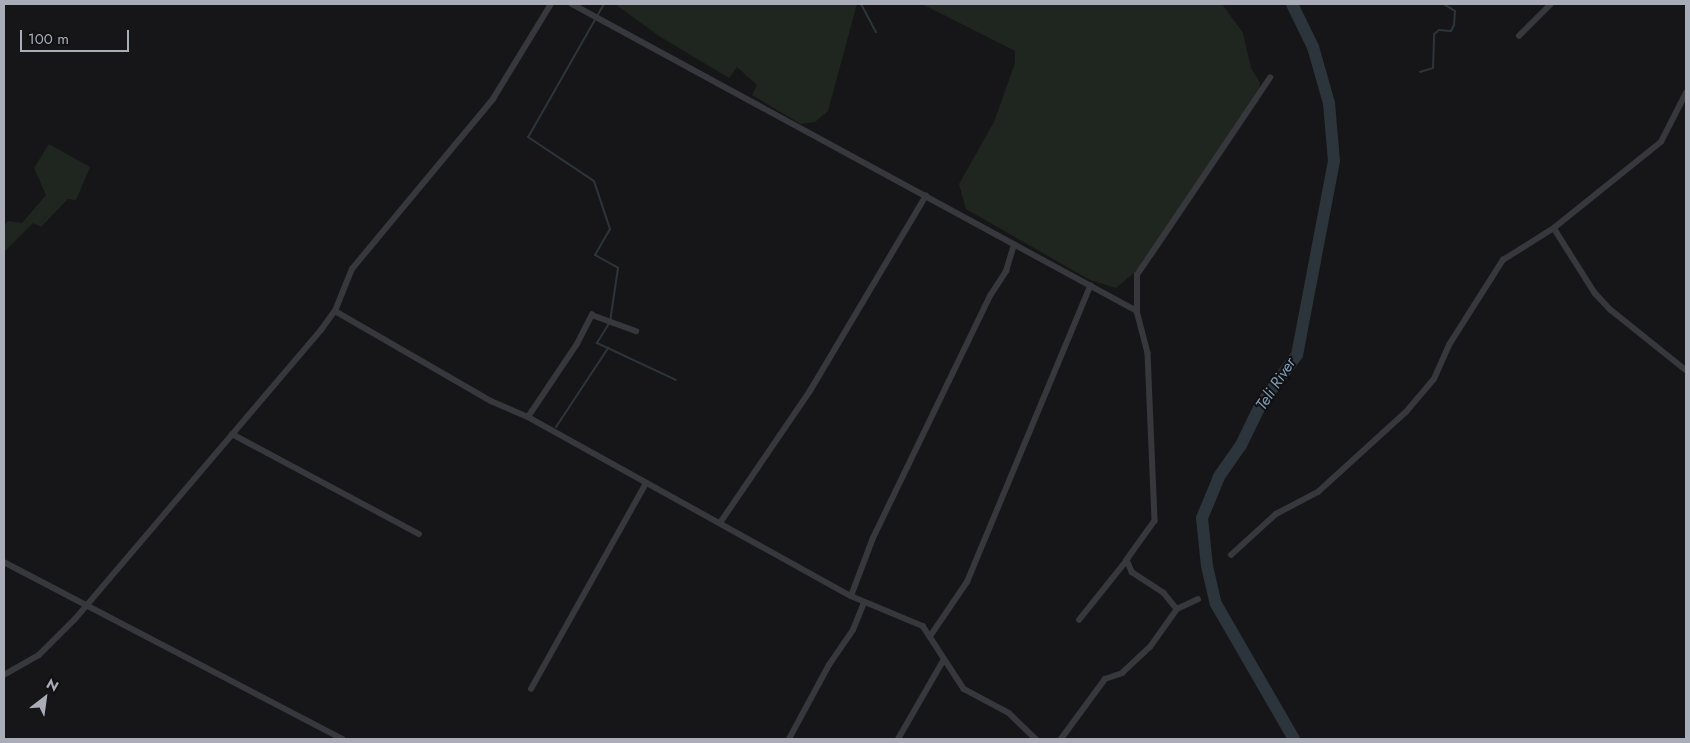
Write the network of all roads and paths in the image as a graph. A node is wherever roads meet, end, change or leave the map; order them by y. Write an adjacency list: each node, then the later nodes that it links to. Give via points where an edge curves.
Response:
1 (551, 4): 11 (street, via 493,99 352,270)
2 (572, 4): 7 (street)
3 (1551, 4): 4 (street)
4 (1519, 36)
5 (1270, 78): 12 (street, via 1137,275)
6 (1686, 93): 8 (street, via 1661,142)
7 (926, 196): 9 (street); 18 (street, via 810,391)
8 (1554, 228): 14 (street, via 1595,293 1611,310); 20 (street, via 1503,260 1449,345 1434,379 1406,412 1318,492 1276,514)
9 (1014, 245): 10 (street); 23 (street, via 1006,271 990,296 873,538)
10 (1090, 286): 12 (street); 29 (street, via 971,574 944,621)
11 (334, 311): 15 (street, via 491,401); 16 (street)
12 (1137, 312): 21 (street, via 1148,353 1155,521)
13 (636, 331): 15 (street, via 592,315 577,344)
14 (1686, 370)
15 (528, 417): 17 (street)
16 (232, 434): 19 (street); 26 (street)
17 (646, 483): 18 (street); 32 (street)
18 (720, 524): 23 (street)
19 (419, 534)
20 (1231, 555)
21 (1128, 560): 27 (street, via 1132,572 1164,592); 28 (street)
22 (4, 562): 26 (street)
23 (851, 596): 25 (street)
24 (1198, 599): 27 (street)
25 (864, 603): 29 (street, via 891,610 923,626); 34 (street, via 853,630 829,665)
26 (86, 607): 31 (street, via 39,655); 33 (street)
27 (1177, 609): 37 (street, via 1150,647 1122,673 1101,684)
28 (1080, 620)
29 (931, 635): 30 (street)
30 (943, 662): 35 (street); 36 (street, via 964,690 1014,716)
31 (4, 675)
32 (531, 689)
33 (342, 739)
34 (789, 739)
35 (898, 739)
36 (1036, 739)
37 (1061, 739)

